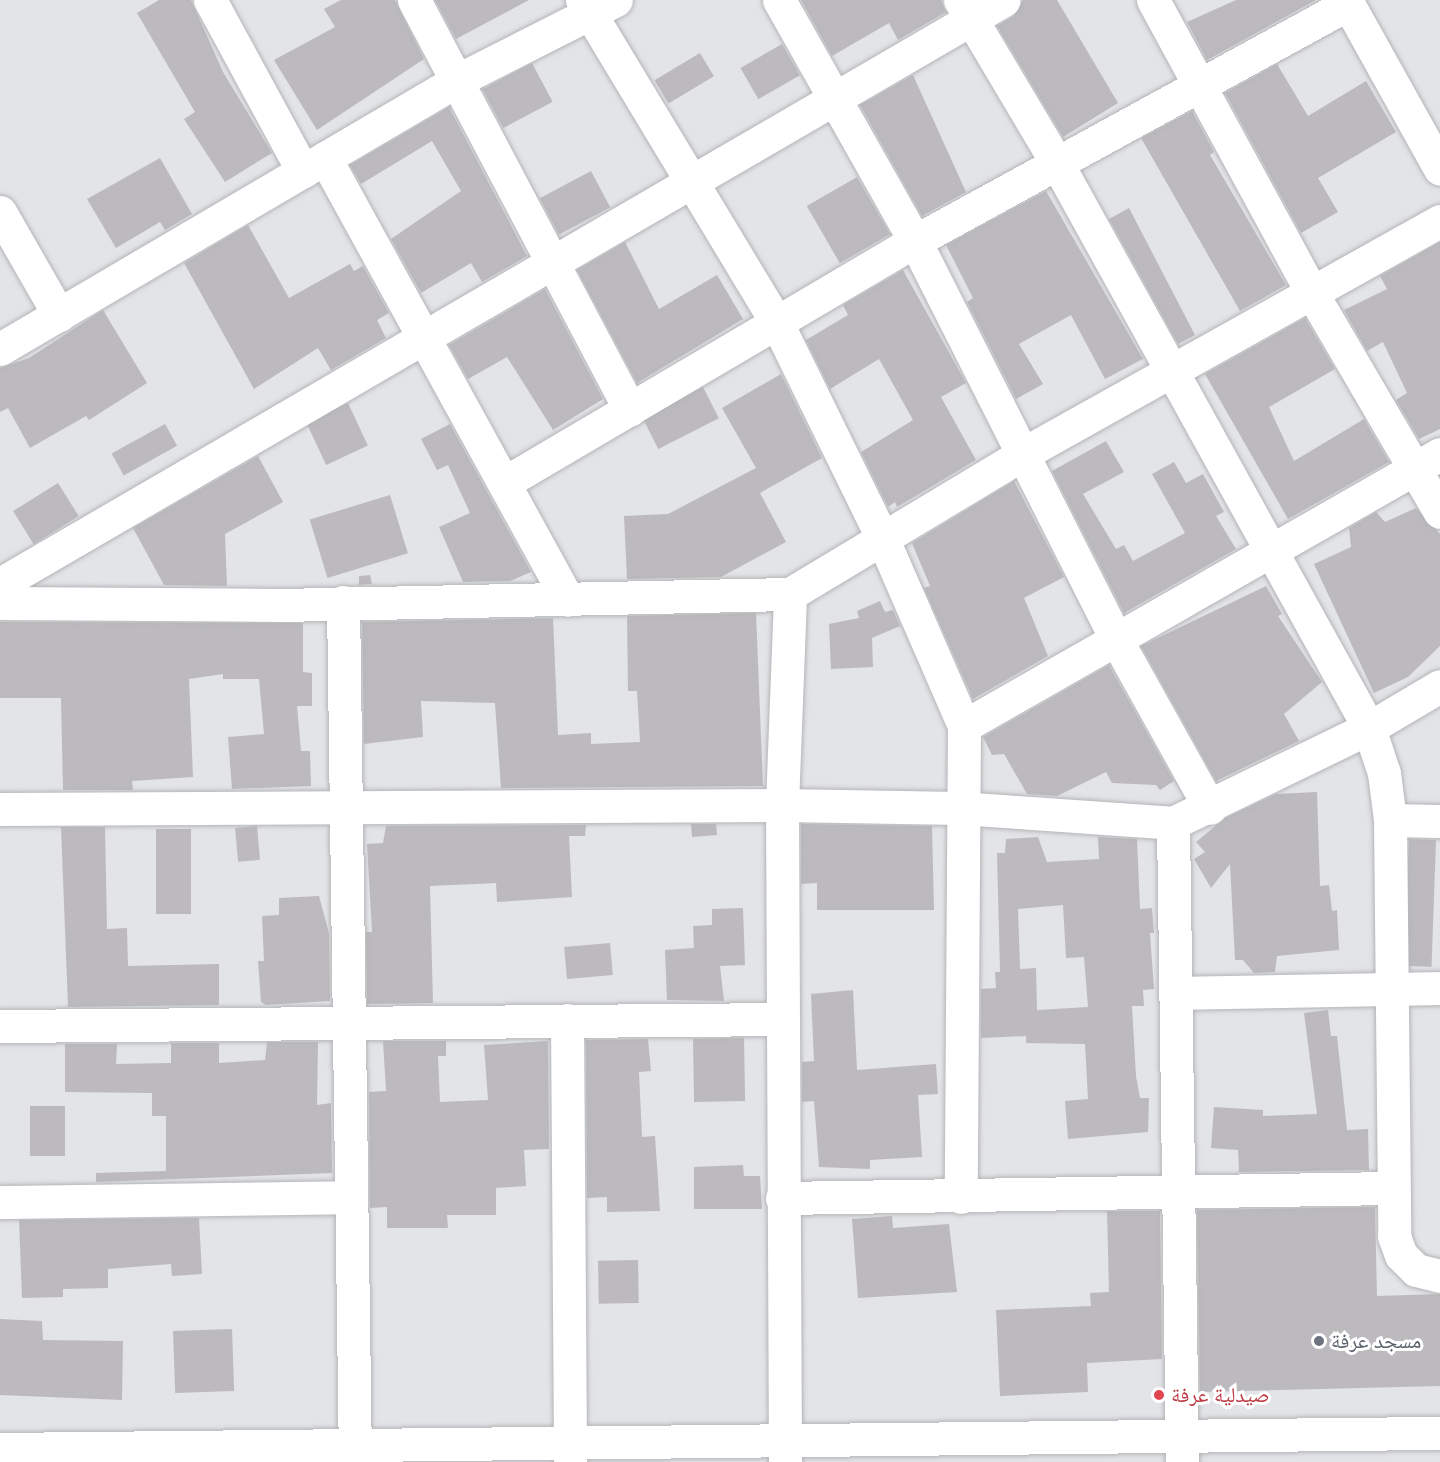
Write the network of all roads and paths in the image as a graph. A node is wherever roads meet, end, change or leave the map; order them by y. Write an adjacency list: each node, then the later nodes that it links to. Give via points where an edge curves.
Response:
1 (414, 0): 9 (street)
2 (779, 0): 11 (street)
3 (1004, 0): 8 (street)
4 (1153, 0): 10 (street)
5 (211, 1): 12 (street)
6 (1347, 2): 10 (street); 14 (street)
7 (595, 5): 9 (street); 15 (street)
8 (966, 9): 11 (street); 13 (street)
9 (458, 80): 12 (street); 19 (street)
10 (1202, 81): 13 (street); 20 (street)
11 (837, 97): 15 (street); 18 (street)
12 (314, 165): 21 (street); 23 (street)
13 (1058, 165): 18 (street); 25 (street)
14 (1440, 169)
15 (692, 181): 19 (street); 22 (street)
16 (0, 212): 21 (street)
17 (1440, 220): 20 (street)
18 (915, 241): 22 (street); 27 (street)
19 (553, 262): 23 (street); 26 (street)
20 (1313, 295): 25 (street); 28 (street)
21 (59, 315): 24 (street)
22 (778, 325): 26 (street); 31 (street)
23 (423, 338): 29 (street); 33 (street)
24 (0, 349)
25 (1172, 372): 27 (street); 32 (street)
26 (630, 410): 29 (street)
27 (1021, 455): 31 (street); 38 (street)
28 (1428, 460): 30 (street); 32 (street)
29 (504, 483): 35 (street)
30 (1440, 512)
31 (881, 535): 34 (street); 40 (street)
32 (1272, 554): 38 (street); 41 (street)
33 (0, 584)
34 (790, 594): 35 (street); 42 (street)
35 (568, 600): 36 (street)
36 (343, 602): 37 (street); 46 (street)
37 (0, 603)
38 (1117, 641): 40 (street); 43 (street)
39 (1440, 686): 41 (street)
40 (964, 726): 44 (street)
41 (1369, 728): 43 (street); 47 (street, via 1384,773)
42 (782, 805): 44 (street); 46 (street); 53 (street)
43 (1210, 807): 49 (street)
44 (960, 808): 49 (street); 60 (street)
45 (0, 809): 46 (street)
46 (350, 809): 55 (street)
47 (1390, 820): 48 (street); 50 (street)
48 (1440, 821)
49 (1173, 823): 52 (street)
50 (1390, 988): 51 (street); 52 (street); 57 (street)
51 (1440, 988)
52 (1177, 993): 58 (street)
53 (782, 1019): 54 (street); 61 (street)
54 (567, 1020): 55 (street); 67 (street)
55 (347, 1022): 56 (street); 59 (street)
56 (0, 1026)
57 (1391, 1188): 58 (street); 63 (street, via 1401,1255 1416,1270)
58 (1180, 1193): 60 (street); 65 (street)
59 (350, 1197): 62 (street); 69 (street)
60 (961, 1197): 61 (street)
61 (782, 1198): 68 (street)
62 (0, 1202)
63 (1440, 1276)
64 (1440, 1433): 65 (street)
65 (1182, 1447): 68 (street)
66 (0, 1449): 69 (street)
67 (570, 1451): 68 (street); 69 (street)
68 (785, 1451)
69 (355, 1453)

